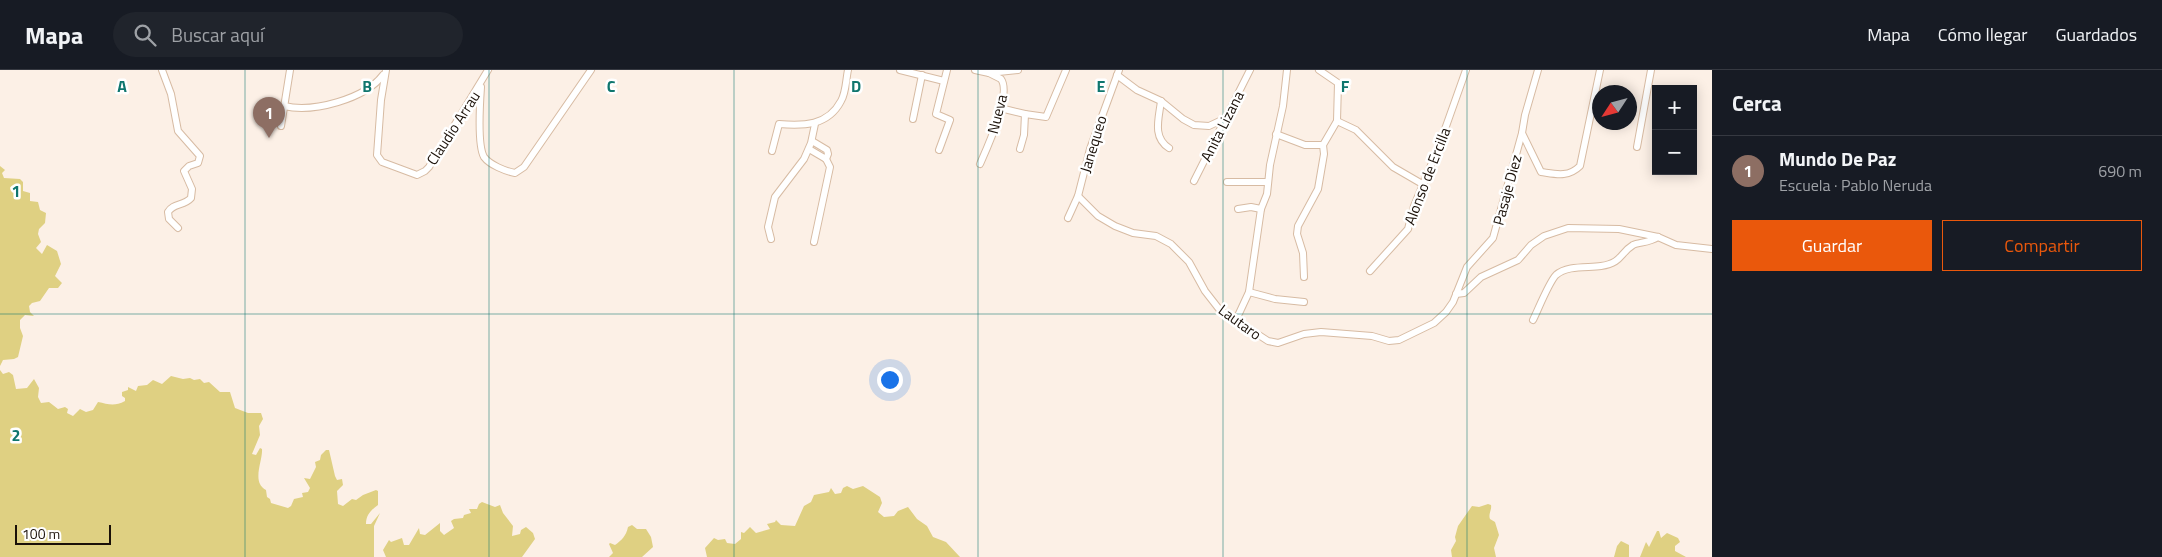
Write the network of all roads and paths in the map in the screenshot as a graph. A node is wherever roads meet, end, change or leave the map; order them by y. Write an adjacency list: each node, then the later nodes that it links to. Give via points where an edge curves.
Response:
1 (162, 70): 54 (street, via 171,94 178,131 200,156 198,164 188,166 184,171 192,189 191,198 173,206 168,212 169,219)
2 (290, 70): 26 (street)
3 (488, 70): 24 (street, Claudio Arrau)
4 (591, 70): 24 (street, via 524,167 515,173 489,162 482,152)
5 (848, 70): 32 (street, via 842,100)
6 (900, 70): 22 (street)
7 (947, 70): 23 (street)
8 (975, 70): 19 (street)
9 (1018, 70): 19 (street)
10 (1066, 70): 28 (street, via 1046,117)
11 (1250, 70): 29 (street, Anita Lizana)
12 (1287, 70): 35 (street)
13 (1319, 70): 20 (street)
14 (1466, 70): 49 (street, Alonso de Ercilla)
15 (1538, 70): 34 (street, Pasaje Diez)
16 (1600, 70): 34 (street, via 1584,152 1576,170 1567,174 1540,172)
17 (1651, 70): 38 (street)
18 (386, 71): 24 (street, Claudio Arrau, via 377,157 382,162 417,175 425,171); 26 (street, via 377,83 350,98 308,107)
19 (990, 71): 27 (street, Nueva, via 1004,84)
20 (1329, 72): 31 (street, via 1338,83)
21 (1118, 73): 25 (street, via 1137,90); 50 (street, Janequeo, via 1090,149)
22 (922, 76): 23 (street); 30 (street)
23 (944, 81): 42 (street, via 936,114 950,120)
24 (481, 86)
25 (1162, 101): 29 (street, via 1194,125 1209,126); 39 (street, via 1158,133 1160,141)
26 (284, 106): 33 (street)
27 (1000, 108): 28 (street); 45 (street, Nueva)
28 (1025, 114): 41 (street)
29 (1226, 118): 46 (street, Anita Lizana)
30 (913, 119)
31 (1337, 121): 37 (street); 49 (street, via 1356,130 1393,167)
32 (815, 124): 36 (street); 43 (street, via 779,124)
33 (281, 126)
34 (1522, 133): 62 (street, Pasaje Diez, via 1496,233 1487,248 1467,267)
35 (1276, 134): 37 (street, via 1305,145); 48 (street)
36 (812, 141): 40 (street); 44 (street, via 827,150)
37 (1323, 146): 60 (street, via 1318,189 1297,230 1303,253)
38 (1637, 147)
39 (1169, 148)
40 (809, 149): 44 (street); 56 (street, via 775,197 768,227)
41 (1020, 149)
42 (939, 150)
43 (772, 151)
44 (826, 159): 57 (street, via 830,174)
45 (980, 164)
46 (1194, 181)
47 (1227, 182): 48 (street)
48 (1267, 182): 52 (street, via 1267,194)
49 (1424, 184): 59 (street, Alonso de Ercilla, via 1408,229)
50 (1078, 196): 53 (street, Janequeo); 64 (street, Lautaro, via 1091,210 1115,226 1133,233 1156,236 1171,244 1189,262 1205,291 1220,309)
51 (1238, 209): 52 (street)
52 (1261, 209): 61 (street)
53 (1068, 218)
54 (178, 228)
55 (1658, 237): 58 (street, via 1676,245); 62 (street, via 1618,229 1568,228 1556,231 1531,244 1518,260 1481,277 1464,293); 65 (street, via 1633,245 1622,257 1609,264 1569,269 1558,274 1551,282)
56 (772, 239)
57 (814, 242)
58 (1712, 249)
59 (1370, 271)
60 (1304, 277)
61 (1249, 292): 63 (street, via 1275,300); 64 (street)
62 (1456, 294): 64 (street, Lautaro, via 1446,312 1434,323 1394,341 1321,332 1271,343)
63 (1304, 302)
64 (1236, 320)
65 (1534, 320)

